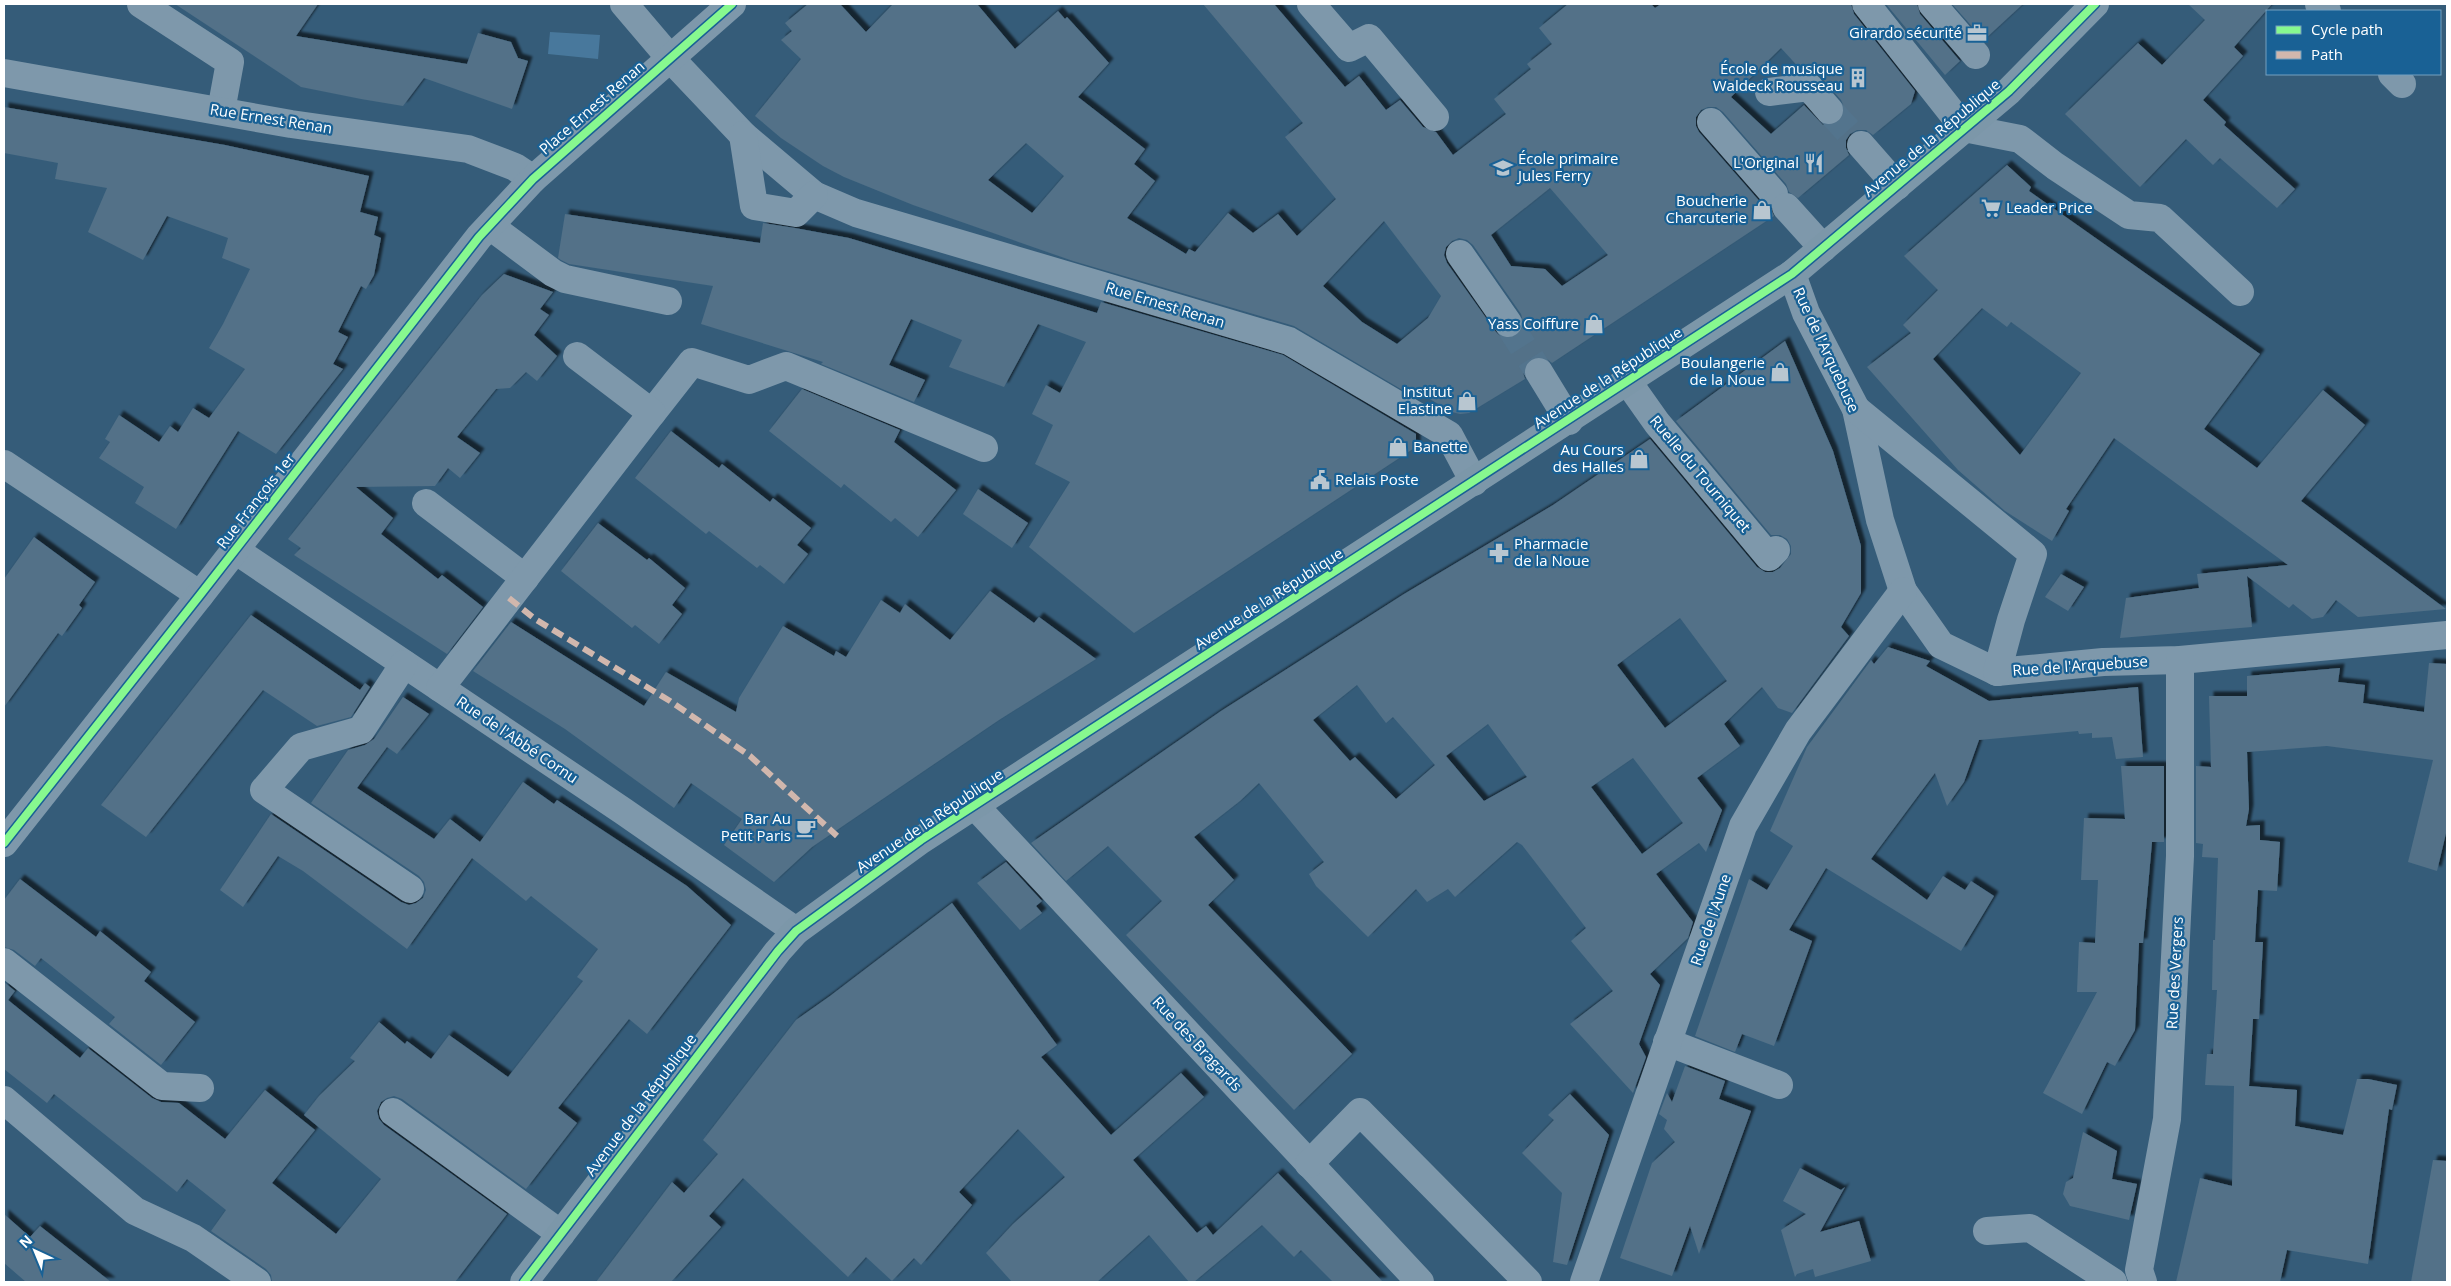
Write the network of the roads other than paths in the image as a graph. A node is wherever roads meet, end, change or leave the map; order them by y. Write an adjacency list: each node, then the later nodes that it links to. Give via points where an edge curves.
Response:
1 (141, 4): 13 (street, via 230,62)
2 (624, 4): 9 (street)
3 (732, 4): 9 (street)
4 (1311, 4): 14 (street, via 1350,48 1369,38)
5 (1866, 4): 16 (street)
6 (1932, 4): 8 (street)
7 (2095, 4): 16 (main road, Avenue de la République, via 2009,91)
8 (1976, 55)
9 (670, 58): 17 (street); 19 (street, Place Ernest Renan)
10 (4, 73): 13 (street, Rue Ernest Renan)
11 (1769, 92): 12 (street, via 1809,87)
12 (1829, 110)
13 (221, 111): 19 (street, Rue Ernest Renan, via 468,149 516,167)
14 (1435, 117)
15 (1711, 122): 23 (street)
16 (1964, 128): 20 (main road, Avenue de la République); 26 (street, via 2020,139 2054,166 2129,215 2160,218)
17 (743, 136): 21 (street); 21 (street, via 754,206 796,213)
18 (1861, 145): 20 (street)
19 (533, 179): 22 (street, Rue François 1er)
20 (1897, 186): 23 (main road, Avenue de la République)
21 (814, 195): 37 (street, Rue Ernest Renan, via 856,213 1289,341 1448,435)
22 (490, 226): 27 (street, via 565,279); 39 (street, Rue François 1er)
23 (1823, 248): 25 (main road, Avenue de la République)
24 (1460, 254): 28 (street)
25 (1792, 274): 31 (main road, Avenue de la République); 32 (street, Rue de l'Arquebuse, via 1806,313)
26 (2240, 292)
27 (668, 301)
28 (1508, 323)
29 (577, 356): 33 (street)
30 (1538, 372): 34 (street)
31 (1628, 382): 34 (main road, Avenue de la République); 40 (street, Ruelle du Tourniquet, via 1657,423 1769,557)
32 (1856, 410): 42 (street, Rue de l'Arquebuse, via 1880,520); 47 (street, via 2033,554)
33 (652, 413): 35 (street, via 692,362 749,380 786,366); 41 (street)
34 (1569, 421): 37 (main road, Avenue de la République)
35 (984, 448)
36 (4, 464): 43 (street)
37 (1474, 482): 49 (main road, Avenue de la République)
38 (426, 503): 41 (street)
39 (235, 550): 43 (street, Rue François 1er); 46 (street, Rue de l'Abbé Cornu)
40 (1776, 550)
41 (525, 578): 48 (street)
42 (1903, 591): 47 (street, Rue de l'Arquebuse, via 1941,645); 54 (street, Rue de l'Aune, via 1798,731 1743,826)
43 (200, 595): 50 (street, Rue François 1er)
44 (2447, 635): 45 (street, Rue de l'Arquebuse)
45 (2180, 660): 47 (street, Rue de l'Arquebuse, via 2103,662); 68 (street, Rue des Vergers, via 2180,856 2167,1119 2139,1270)
46 (404, 664): 48 (street, Rue de l'Abbé Cornu); 51 (street, via 361,730 301,747 264,790)
47 (1997, 672)
48 (440, 688): 52 (street, Rue de l'Abbé Cornu)
49 (975, 806): 52 (main road, Avenue de la République, via 921,840); 59 (street, Rue des Bragards)
50 (4, 843)
51 (410, 889)
52 (796, 932): 61 (main road, Avenue de la République, via 749,987)
53 (4, 962): 56 (street, via 162,1086)
54 (1667, 1042): 55 (street); 66 (street, Rue de l'Aune)
55 (1779, 1086)
56 (200, 1088)
57 (4, 1100): 62 (street, via 135,1211 192,1238)
58 (393, 1112): 61 (street)
59 (1309, 1164): 64 (street, Rue des Bragards); 65 (street, via 1360,1112)
60 (1987, 1231): 67 (street, via 2030,1228)
61 (561, 1234): 63 (main road, Avenue de la République)
62 (257, 1282)
63 (524, 1282)
64 (1420, 1282)
65 (1528, 1282)
66 (1584, 1282)
67 (2113, 1282)
68 (2143, 1282)

